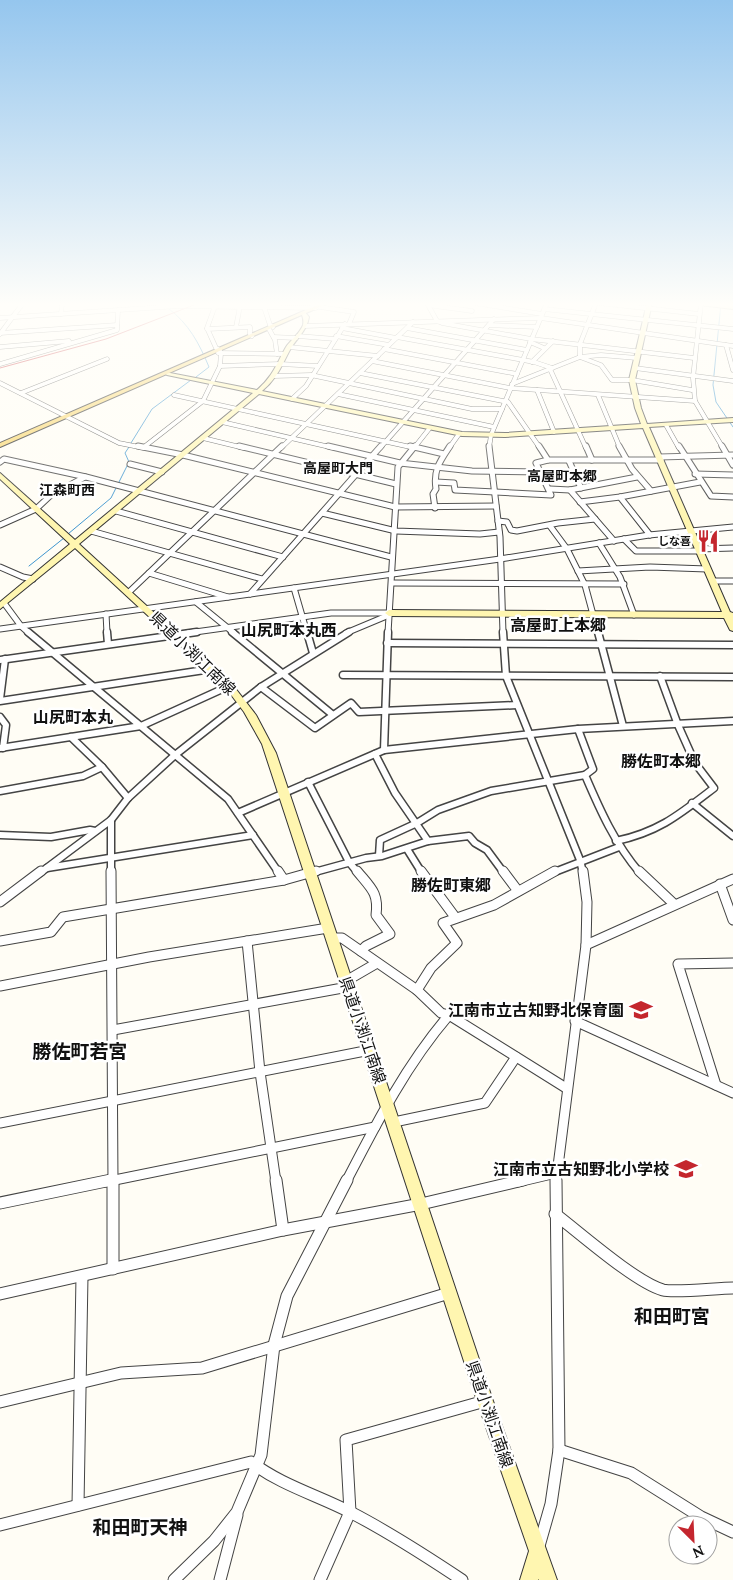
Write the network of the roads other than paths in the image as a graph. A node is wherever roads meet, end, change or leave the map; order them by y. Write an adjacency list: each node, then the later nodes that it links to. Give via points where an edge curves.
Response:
1 (694, 376): 27 (street)
2 (63, 377): 30 (street)
3 (158, 377): 43 (main road)
4 (185, 377): 21 (street)
5 (214, 377): 21 (street)
6 (273, 377): 28 (street)
7 (310, 377): 35 (street, via 306,386)
8 (319, 377): 23 (street)
9 (356, 377): 23 (street)
10 (383, 377): 25 (street)
11 (442, 377): 25 (street)
12 (455, 377): 24 (street)
13 (515, 377): 24 (street)
14 (537, 377): 24 (street)
15 (554, 377): 29 (street)
16 (610, 377): 19 (street, via 612,380)
17 (633, 377): 19 (street)
18 (700, 377): 20 (street)
19 (632, 380): 27 (street); 34 (street)
20 (733, 381)
21 (211, 382): 28 (street); 37 (street)
22 (0, 383): 30 (street)
23 (350, 383): 31 (street); 36 (street)
24 (511, 386): 26 (street); 39 (street)
25 (433, 387): 36 (street); 39 (street)
26 (537, 390): 29 (street); 55 (street)
27 (692, 390): 38 (street)
28 (257, 392): 35 (street); 41 (street)
29 (560, 392): 33 (street); 54 (street)
30 (21, 394): 43 (street)
31 (338, 394): 40 (street); 42 (street)
32 (174, 395): 37 (street)
33 (598, 395): 34 (street); 51 (street)
34 (635, 397): 38 (street); 50 (street)
35 (292, 399): 40 (street)
36 (423, 399): 39 (street, via 472,409); 42 (street)
37 (203, 401): 41 (street); 62 (street)
38 (696, 401): 46 (street)
39 (504, 405): 53 (street); 57 (street, via 509,403)
40 (325, 406): 47 (street); 48 (street)
41 (237, 409): 45 (street); 48 (street)
42 (413, 410): 47 (street); 53 (street)
43 (67, 416): 61 (main road); 62 (street, via 119,443)
44 (733, 420): 46 (street)
45 (222, 422): 58 (street); 59 (street)
46 (707, 422): 49 (street); 67 (street)
47 (402, 423): 52 (street); 60 (street)
48 (307, 424): 59 (street); 60 (street)
49 (666, 425): 50 (street); 70 (street)
50 (645, 426): 51 (street); 71 (street)
51 (610, 428): 54 (street); 75 (street)
52 (429, 429): 56 (street); 63 (street)
53 (493, 431): 56 (street); 57 (street); 83 (street, via 489,450)
54 (578, 431): 55 (street); 74 (street)
55 (554, 432): 57 (street)
56 (459, 434): 65 (street)
57 (531, 434): 72 (street)
58 (203, 438): 64 (street); 66 (street)
59 (292, 438): 66 (street); 69 (street)
60 (386, 441): 63 (street); 69 (street)
61 (0, 446)
62 (144, 447): 64 (street)
63 (414, 447): 65 (street); 77 (street)
64 (183, 454): 81 (street); 82 (street)
65 (444, 454): 80 (street)
66 (273, 455): 82 (street); 85 (street)
67 (726, 455): 68 (street); 70 (street); 79 (street)
68 (733, 455)
69 (372, 456): 77 (street); 85 (street)
70 (685, 457): 71 (street); 86 (street)
71 (660, 458): 75 (street); 94 (street)
72 (548, 460): 73 (street); 84 (street, via 536,462)
73 (569, 460): 74 (street); 95 (street)
74 (592, 460): 75 (street)
75 (626, 461): 90 (street)
76 (0, 462): 89 (street, via 4,458)
77 (400, 463): 80 (street); 93 (street)
78 (130, 464): 81 (street)
79 (733, 465)
80 (436, 467): 83 (street); 91 (street)
81 (162, 472): 98 (street)
82 (255, 472): 101 (street); 110 (street)
83 (492, 472): 84 (street); 99 (street)
84 (541, 472): 96 (street)
85 (356, 474): 93 (street); 101 (street)
86 (695, 474): 88 (street); 92 (street)
87 (0, 475): 108 (street, 県道小渕江南線)
88 (733, 475)
89 (86, 477): 98 (street); 108 (street, via 38,504)
90 (637, 477): 95 (street); 100 (street)
91 (436, 482): 99 (street, via 454,483 455,490); 107 (street, via 433,494)
92 (700, 482): 94 (street); 103 (street, via 711,496)
93 (396, 484): 106 (street)
94 (671, 487): 100 (street); 117 (street)
95 (581, 488): 97 (street)
96 (550, 489): 97 (street); 99 (street, via 551,495)
97 (570, 490): 104 (street)
98 (139, 491): 109 (street); 110 (street)
99 (494, 491): 105 (street)
100 (651, 491): 102 (street)
101 (339, 493): 106 (street); 111 (street)
102 (620, 497): 104 (street); 123 (street)
103 (733, 497)
104 (580, 502): 112 (street)
105 (496, 506): 107 (street); 113 (street)
106 (395, 507): 107 (street); 119 (street)
107 (435, 508)
108 (36, 509): 114 (street); 127 (street, 県道小渕江南線)
109 (116, 511): 118 (street); 120 (street)
110 (215, 511): 120 (street); 122 (street)
111 (322, 513): 119 (street); 122 (street)
112 (595, 519): 115 (street); 125 (street)
113 (498, 521): 115 (street, via 507,522 512,530 517,531); 121 (street)
114 (0, 525)
115 (550, 526): 128 (street)
116 (733, 527): 117 (street)
117 (690, 530): 123 (street); 130 (street)
118 (91, 531): 127 (street); 131 (street)
119 (393, 531): 121 (street); 133 (street)
120 (193, 532): 131 (street); 132 (street)
121 (499, 532): 134 (street)
122 (302, 534): 132 (street); 133 (street)
123 (650, 535): 124 (street)
124 (624, 539): 125 (street); 130 (street, via 636,551)
125 (614, 541): 126 (street)
126 (599, 543): 128 (street); 136 (street)
127 (75, 545): 141 (street); 150 (street, 県道小渕江南線)
128 (567, 548): 134 (street); 138 (street)
129 (733, 548): 130 (street)
130 (699, 550): 137 (street)
131 (170, 553): 139 (street); 142 (street)
132 (283, 556): 142 (street)
133 (391, 557): 140 (street)
134 (500, 559): 140 (street); 146 (street)
135 (0, 567): 141 (street)
136 (616, 569): 137 (street); 138 (street); 147 (street)
137 (707, 569): 143 (street)
138 (578, 570): 148 (street)
139 (149, 573): 150 (street); 152 (street)
140 (392, 574): 145 (street); 149 (street)
141 (32, 579): 154 (street)
142 (262, 579): 151 (street)
143 (713, 581): 144 (street); 161 (street)
144 (733, 581)
145 (392, 583): 146 (street); 158 (street)
146 (500, 584): 148 (street); 156 (street)
147 (624, 584): 148 (street); 160 (street)
148 (585, 585): 159 (street)
149 (294, 588): 151 (street); 162 (street)
150 (128, 593): 155 (street, 県道小渕江南線)
151 (250, 594): 152 (street)
152 (228, 597): 153 (street)
153 (196, 602): 155 (street); 164 (street)
154 (2, 605): 163 (street)
155 (145, 608): 157 (street); 167 (street, 県道小渕江南線)
156 (503, 613): 158 (street); 159 (street); 170 (street)
157 (106, 614): 163 (street); 169 (street)
158 (389, 614): 162 (street); 168 (street); 174 (street, via 359,626)
159 (594, 614): 160 (street); 171 (street)
160 (634, 615): 161 (street)
161 (730, 615): 165 (street)
162 (303, 616): 164 (street); 174 (street)
163 (21, 626): 166 (street); 173 (street)
164 (228, 627): 167 (street); 177 (street)
165 (733, 628)
166 (0, 629)
167 (174, 635): 169 (street); 176 (street, 県道小渕江南線)
168 (387, 643): 170 (street); 179 (street)
169 (108, 644): 173 (street)
170 (503, 644): 171 (street); 180 (street)
171 (600, 645): 172 (street); 181 (street)
172 (733, 645)
173 (53, 652): 175 (street); 185 (street)
174 (313, 653): 177 (street)
175 (2, 659): 187 (street)
176 (211, 669): 184 (street, 県道小渕江南線); 185 (street)
177 (281, 673): 186 (street); 191 (street)
178 (344, 675): 179 (street)
179 (386, 675): 180 (street); 190 (street)
180 (506, 676): 181 (street); 189 (street)
181 (609, 676): 182 (street); 196 (street)
182 (660, 676): 183 (street); 194 (street)
183 (733, 676)
184 (229, 686): 188 (street, 県道小渕江南線); 195 (street)
185 (94, 687): 187 (street); 195 (street)
186 (261, 687): 188 (street); 191 (street, via 315,728)
187 (0, 700)
188 (243, 701): 203 (street); 209 (street, 県道小渕江南線, via 271,753)
189 (517, 705): 190 (street); 198 (street)
190 (385, 711): 191 (street, via 359,712 351,703); 201 (street)
191 (334, 715)
192 (0, 717): 200 (street, via 6,725)
193 (733, 721): 194 (street)
194 (678, 725): 196 (street); 211 (street, via 695,763 714,788)
195 (141, 726): 199 (street); 203 (street)
196 (623, 726): 197 (street)
197 (578, 729): 198 (street); 205 (street, via 593,769)
198 (529, 735): 201 (street); 206 (street)
199 (71, 737): 200 (street); 204 (street)
200 (2, 748)
201 (384, 750): 202 (street)
202 (375, 754): 207 (street); 214 (street, via 395,793)
203 (175, 755): 210 (street); 212 (street, via 228,799)
204 (102, 767): 208 (street, via 83,776); 210 (street)
205 (585, 775): 206 (street); 220 (street)
206 (548, 781): 214 (street, via 491,791 438,810); 224 (street)
207 (308, 782): 209 (street); 225 (street)
208 (0, 790)
209 (283, 793): 212 (street); 227 (street, 県道小渕江南線)
210 (128, 798): 213 (street)
211 (692, 803): 218 (street); 220 (street, via 669,822)
212 (238, 813): 217 (street)
213 (111, 820): 215 (street); 223 (street)
214 (417, 823): 219 (street); 222 (street, via 380,840)
215 (95, 831): 216 (street, via 51,837); 226 (street)
216 (0, 835)
217 (252, 836): 223 (street); 229 (street)
218 (733, 836)
219 (428, 841): 221 (street); 231 (street, via 469,836 488,850)
220 (618, 844): 224 (street); 233 (street, via 637,871)
221 (408, 849): 222 (street); 235 (street)
222 (379, 856): 225 (street)
223 (112, 857): 226 (street); 234 (street)
224 (580, 860): 231 (street); 240 (street, via 589,907)
225 (349, 862): 227 (street); 241 (street, via 373,890 378,900 376,915 390,934)
226 (44, 868): 232 (street)
227 (310, 873): 229 (street); 237 (street, 県道小渕江南線)
228 (733, 879): 230 (street)
229 (284, 880): 234 (street)
230 (720, 884): 233 (street); 236 (street)
231 (518, 891): 235 (street, via 478,912)
232 (0, 902)
233 (674, 904): 240 (street)
234 (111, 910): 239 (street, via 63,917 51,932); 244 (street)
235 (455, 917): 247 (street, via 443,923 457,944 431,968)
236 (733, 920)
237 (330, 933): 238 (street); 241 (street); 245 (street, 県道小渕江南線)
238 (247, 940): 244 (street); 248 (street)
239 (0, 941)
240 (586, 945): 250 (street)
241 (361, 951): 242 (street)
242 (377, 963): 245 (street); 247 (street)
243 (733, 963): 255 (street, via 678,964)
244 (113, 966): 246 (street); 251 (street)
245 (347, 984): 248 (street); 252 (street, 県道小渕江南線)
246 (0, 986)
247 (417, 990): 249 (street, via 441,1013)
248 (253, 1004): 251 (street); 254 (street)
249 (449, 1015): 253 (street); 259 (street)
250 (575, 1021): 255 (street); 256 (street)
251 (113, 1030): 258 (street)
252 (370, 1050): 254 (street); 259 (street, 県道小渕江南線)
253 (516, 1057): 256 (street); 260 (street, via 485,1103)
254 (260, 1072): 258 (street); 263 (street)
255 (716, 1085): 257 (street)
256 (566, 1088): 264 (street)
257 (733, 1093)
258 (113, 1101): 261 (street); 265 (street)
259 (388, 1103): 260 (street, 県道小渕江南線); 262 (street)
260 (394, 1122): 267 (street, 県道小渕江南線)
261 (0, 1123)
262 (375, 1127): 263 (street); 269 (street)
263 (271, 1148): 265 (street); 270 (street)
264 (556, 1173): 267 (street); 268 (street)
265 (113, 1180): 266 (street); 271 (street)
266 (0, 1203)
267 (421, 1204): 269 (street); 274 (street, 県道小渕江南線)
268 (555, 1214): 273 (street, via 644,1281 664,1290); 280 (street)
269 (326, 1222): 270 (street); 276 (street, via 287,1296)
270 (283, 1230): 271 (street)
271 (113, 1269): 272 (street)
272 (82, 1276): 275 (street); 277 (street)
273 (733, 1288)
274 (450, 1293): 276 (street); 278 (street, 県道小渕江南線)
275 (0, 1294)
276 (274, 1347): 277 (street, via 202,1368 121,1373); 281 (street)
277 (81, 1383): 279 (street); 282 (street)
278 (485, 1401): 284 (street, via 346,1440); 287 (street, 県道小渕江南線)
279 (0, 1402)
280 (559, 1450): 286 (street, via 632,1473 701,1517); 287 (street, via 551,1504)
281 (257, 1467): 282 (street, via 251,1462); 283 (street); 284 (street)
282 (78, 1505): 285 (street)
283 (238, 1512): 288 (street); 289 (street)
284 (350, 1512): 290 (street); 291 (street)
285 (0, 1525)
286 (733, 1532)
287 (538, 1551): 292 (street); 293 (street, 県道小渕江南線)
288 (174, 1580)
289 (220, 1580)
290 (320, 1580)
291 (462, 1580)
292 (529, 1580)
293 (548, 1580)

